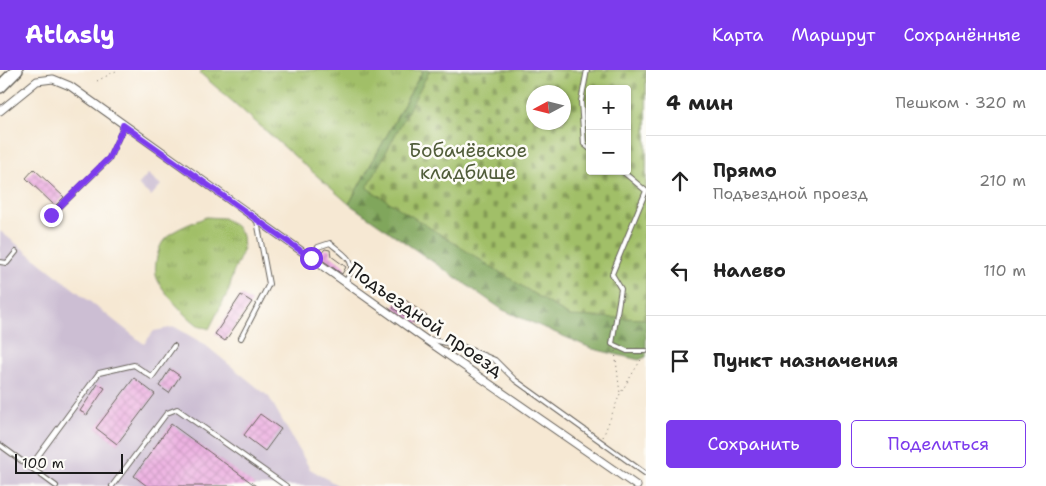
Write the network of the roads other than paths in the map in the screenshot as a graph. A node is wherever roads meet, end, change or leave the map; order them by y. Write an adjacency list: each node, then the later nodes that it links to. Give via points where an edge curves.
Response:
1 (17, 70): 3 (main road)
2 (586, 70): 6 (lane, via 581,101)
3 (0, 87)
4 (0, 112): 5 (street, Подъездной проезд, via 37,81 53,79 70,86)
5 (123, 125): 8 (lane, via 109,158); 9 (street, Подъездной проезд)
6 (586, 146)
7 (627, 175): 17 (lane, via 646,191 612,274 621,289 612,344 627,351)
8 (51, 215)
9 (257, 218): 11 (street, Подъездной проезд); 15 (lane, via 269,284)
10 (16, 252): 12 (lane, via 7,263)
11 (311, 258): 13 (street, Подъездной проезд); 13 (lane, via 318,247 330,243 352,266 352,273)
12 (0, 262)
13 (345, 282): 14 (street, Подъездной проезд)
14 (422, 337): 20 (lane, via 464,347 495,360 515,380); 24 (street, Подъездной проезд)
15 (241, 338)
16 (174, 346): 19 (lane, via 152,377 134,365 99,373)
17 (645, 352)
18 (0, 445): 19 (lane)
19 (30, 467): 21 (lane)
20 (646, 474)
21 (56, 486)
22 (112, 486): 23 (lane, via 167,413 177,409)
23 (286, 486)
24 (637, 486)

